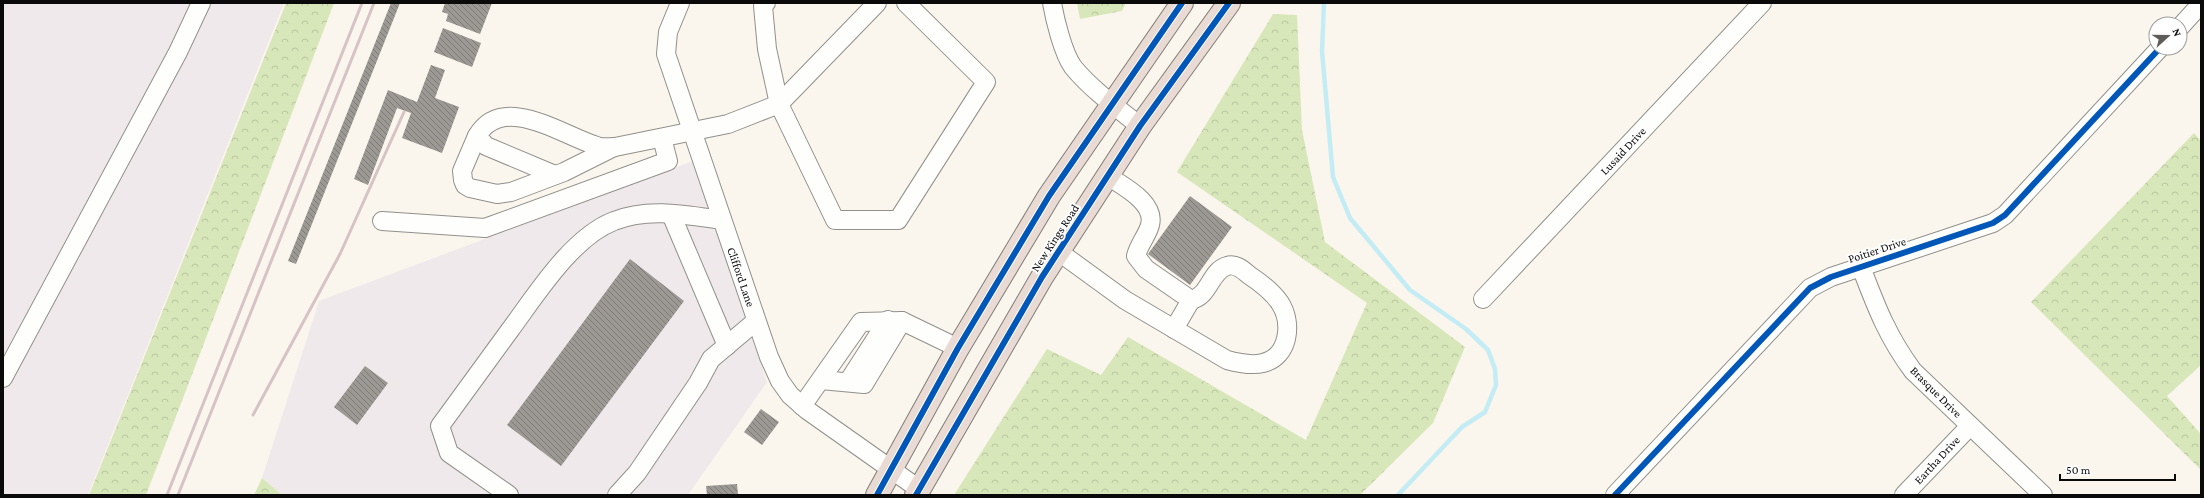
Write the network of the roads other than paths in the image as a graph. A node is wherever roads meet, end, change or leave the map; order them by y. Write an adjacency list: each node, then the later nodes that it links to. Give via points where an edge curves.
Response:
1 (201, 3): 34 (street, via 178,52)
2 (680, 3): 16 (street, Clifford Lane, via 668,32 666,54)
3 (766, 3): 14 (street, via 763,6 767,49)
4 (877, 3): 14 (street)
5 (906, 3): 14 (street, via 986,82 898,220 835,220)
6 (1052, 3): 13 (street, via 1056,25 1072,66)
7 (1182, 3): 13 (highway)
8 (1229, 3): 15 (highway, New Kings Road)
9 (1762, 3): 27 (street, Lusaid Drive)
10 (2201, 4): 11 (street)
11 (2188, 18)
12 (2153, 56): 26 (street, Poitier Drive, via 2005,214 1993,223)
13 (1111, 103): 15 (street); 33 (highway, via 1050,196)
14 (779, 104): 16 (street, via 728,124)
15 (1140, 126): 21 (highway, New Kings Road)
16 (692, 133): 18 (street); 23 (street, Clifford Lane)
17 (477, 136): 19 (street, via 483,126 494,119 530,118 598,147); 20 (street, via 486,146); 20 (street, via 462,171 465,185 496,194 511,192)
18 (662, 138): 19 (street); 24 (street, via 668,161 485,228)
19 (615, 147): 20 (street)
20 (555, 175)
21 (1108, 176): 25 (highway, New Kings Road); 28 (street, via 1143,201 1150,211 1150,224 1136,256 1140,263)
22 (671, 214): 23 (street); 32 (street); 40 (street, via 638,214 613,221 590,235 556,268 440,426 449,453)
23 (722, 220): 29 (street, Clifford Lane)
24 (382, 221)
25 (1059, 252): 31 (street, via 1125,300); 39 (highway, New Kings Road)
26 (1861, 267): 37 (street, Brasque Drive, via 1883,325 1897,349 1913,370); 43 (street, Poitier Drive, via 1831,277 1810,288)
27 (1483, 298)
28 (1191, 300): 31 (street); 31 (street, via 1203,295 1218,271 1228,266 1237,266 1268,289 1281,304 1287,323 1287,339 1279,355 1263,363 1242,364 1227,360)
29 (756, 321): 32 (street); 36 (street, Clifford Lane, via 780,381 790,396)
30 (888, 321): 33 (street); 35 (street, via 861,322); 35 (street, via 864,384)
31 (1174, 329)
32 (727, 346): 41 (street, via 711,358 698,383 637,473)
33 (958, 348): 38 (highway)
34 (3, 378)
35 (834, 381): 36 (street)
36 (802, 406): 38 (street, Clifford Lane)
37 (1970, 426): 44 (street, Eartha Drive); 45 (street, Brasque Drive)
38 (890, 469): 39 (street, Clifford Lane); 42 (highway)
39 (918, 492)
40 (509, 495)
41 (617, 495)
42 (877, 495)
43 (1614, 495)
44 (1904, 495)
45 (2043, 495)

